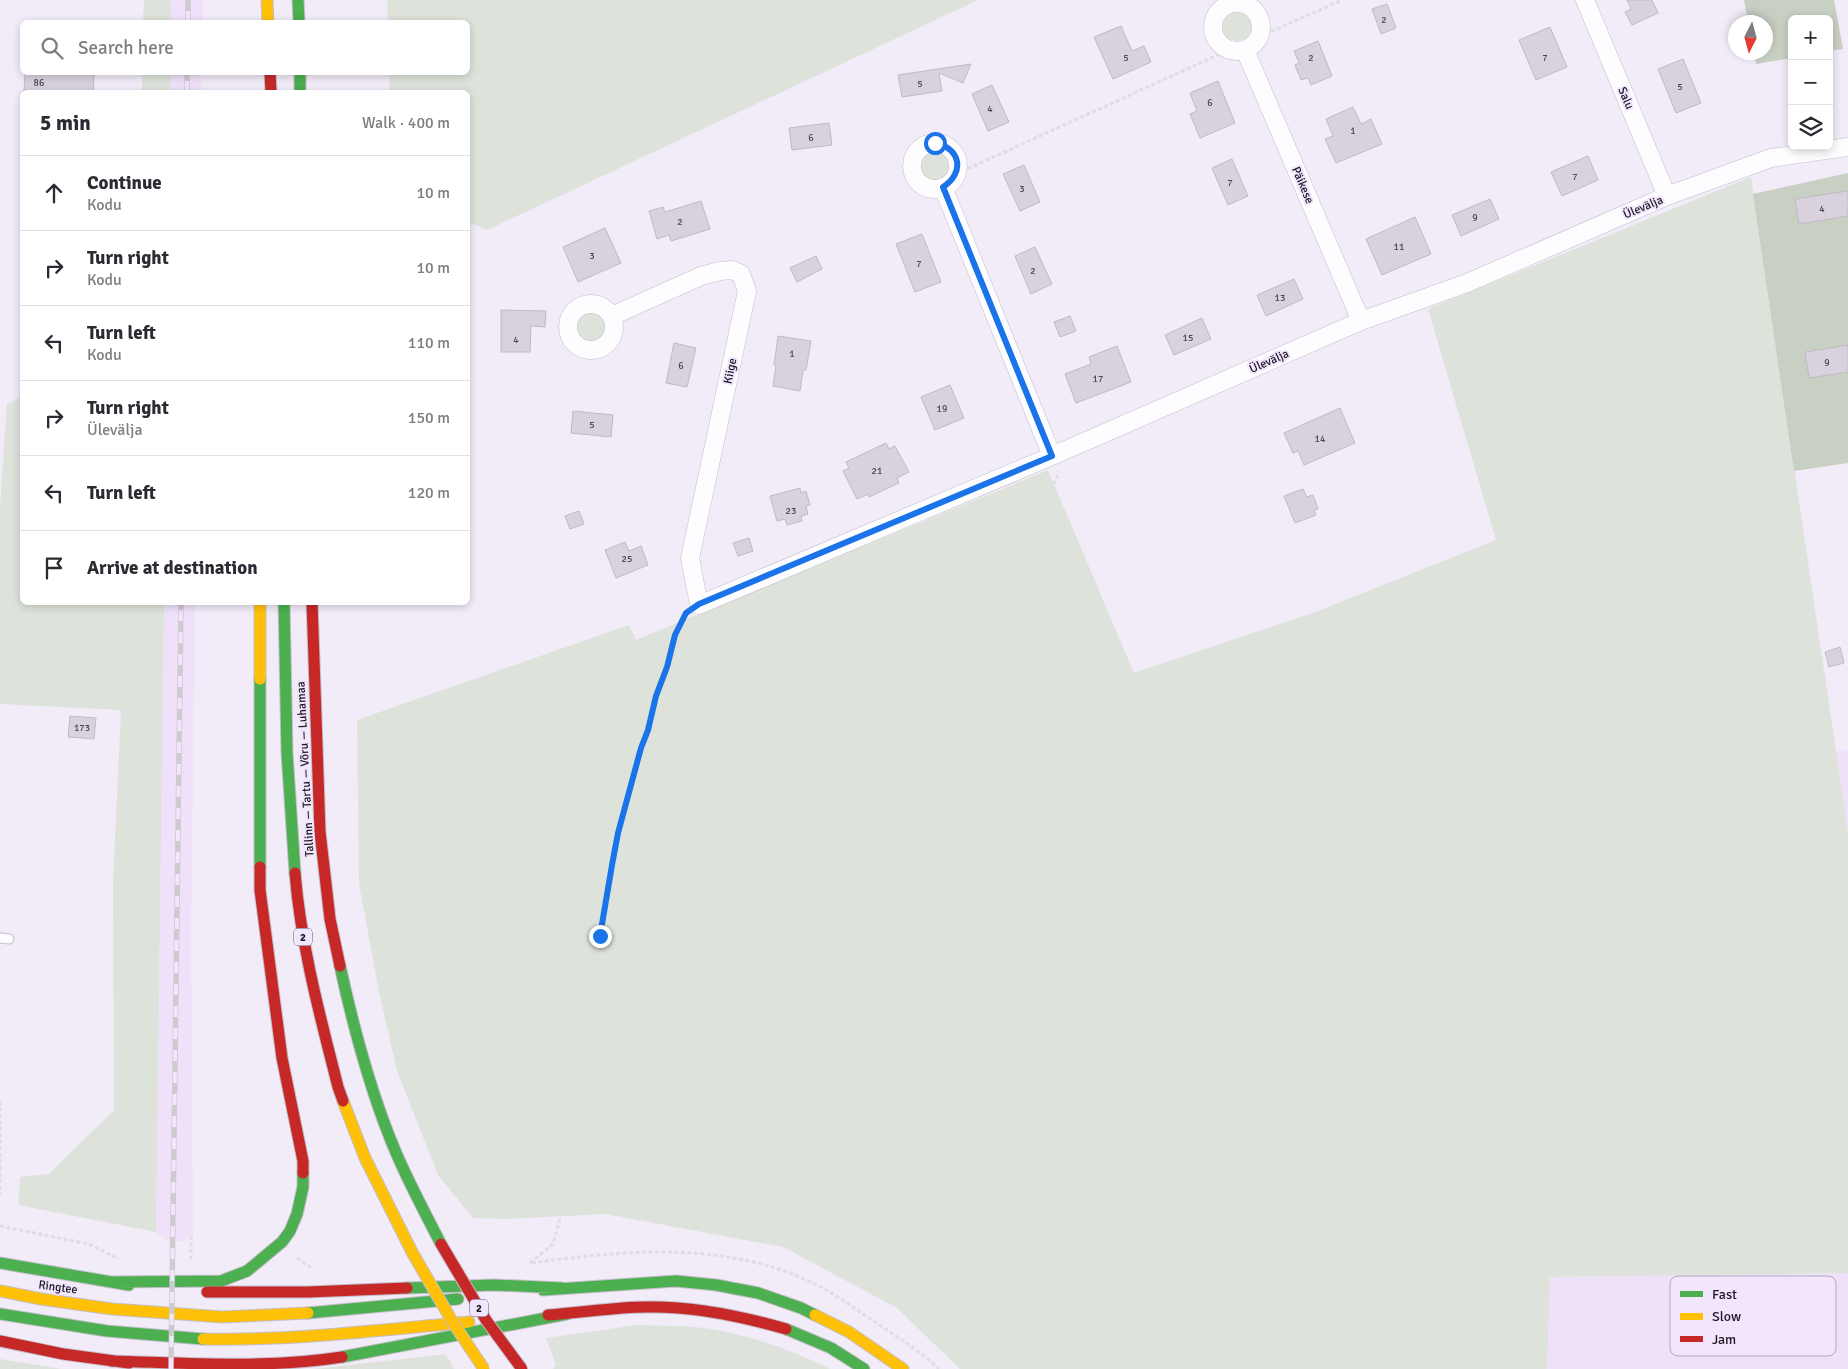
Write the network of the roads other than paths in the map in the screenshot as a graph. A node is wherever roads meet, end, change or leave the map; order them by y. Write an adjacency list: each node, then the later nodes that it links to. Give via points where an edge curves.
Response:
1 (267, 0): 4 (main road)
2 (298, 0): 5 (main road)
3 (1585, 0): 13 (street, Salu)
4 (268, 20)
5 (299, 20)
6 (1237, 50): 6 (street, Päikese, via 1251,47 1261,29 1260,21 1251,8 1235,4 1216,16 1214,32 1222,46); 15 (street, Päikese)
7 (270, 75): 9 (main road)
8 (300, 75): 10 (main road)
9 (271, 90)
10 (300, 90)
11 (1848, 147): 13 (street, Ülevälja, via 1771,158)
12 (943, 187): 12 (street, via 956,174 957,162 954,154 942,144 927,144 916,153 912,167 917,180 929,188); 16 (street)
13 (1667, 196): 15 (street, Ülevälja, via 1467,283)
14 (612, 316): 17 (street, Kiige, via 701,276 720,271 732,270 741,274 748,291 690,558)
15 (1361, 321): 16 (street, Ülevälja)
16 (1056, 454): 17 (street, Ülevälja)
17 (699, 604)
18 (260, 605): 22 (main road, via 260,890 282,1058 303,1161 303,1187 290,1231 247,1271 221,1281)
19 (284, 605): 30 (main road, Tallinn — Tartu — Võru — Luhamaa / 2, bridge, via 287,753 298,909 314,994 338,1086 364,1158 412,1252)
20 (312, 605): 31 (main road, Tallinn — Tartu — Võru — Luhamaa / 2, bridge, via 320,832 330,918 348,1003 368,1075 397,1155 441,1244 486,1320)
21 (0, 1263): 22 (main road)
22 (112, 1282): 23 (main road, via 220,1293 494,1285)
23 (562, 1288): 24 (main road, Ringtee, via 262,1316 112,1308); 33 (main road, via 676,1281 758,1293 801,1308 849,1332)
24 (0, 1291)
25 (0, 1314): 26 (main road, via 111,1332 214,1340 336,1335)
26 (568, 1314): 28 (main road, via 335,1358 213,1364); 32 (main road, via 647,1307 743,1318 831,1348)
27 (0, 1341): 28 (main road)
28 (110, 1360): 29 (main road)
29 (184, 1369)
30 (484, 1369)
31 (522, 1369)
32 (864, 1369)
33 (903, 1369)

